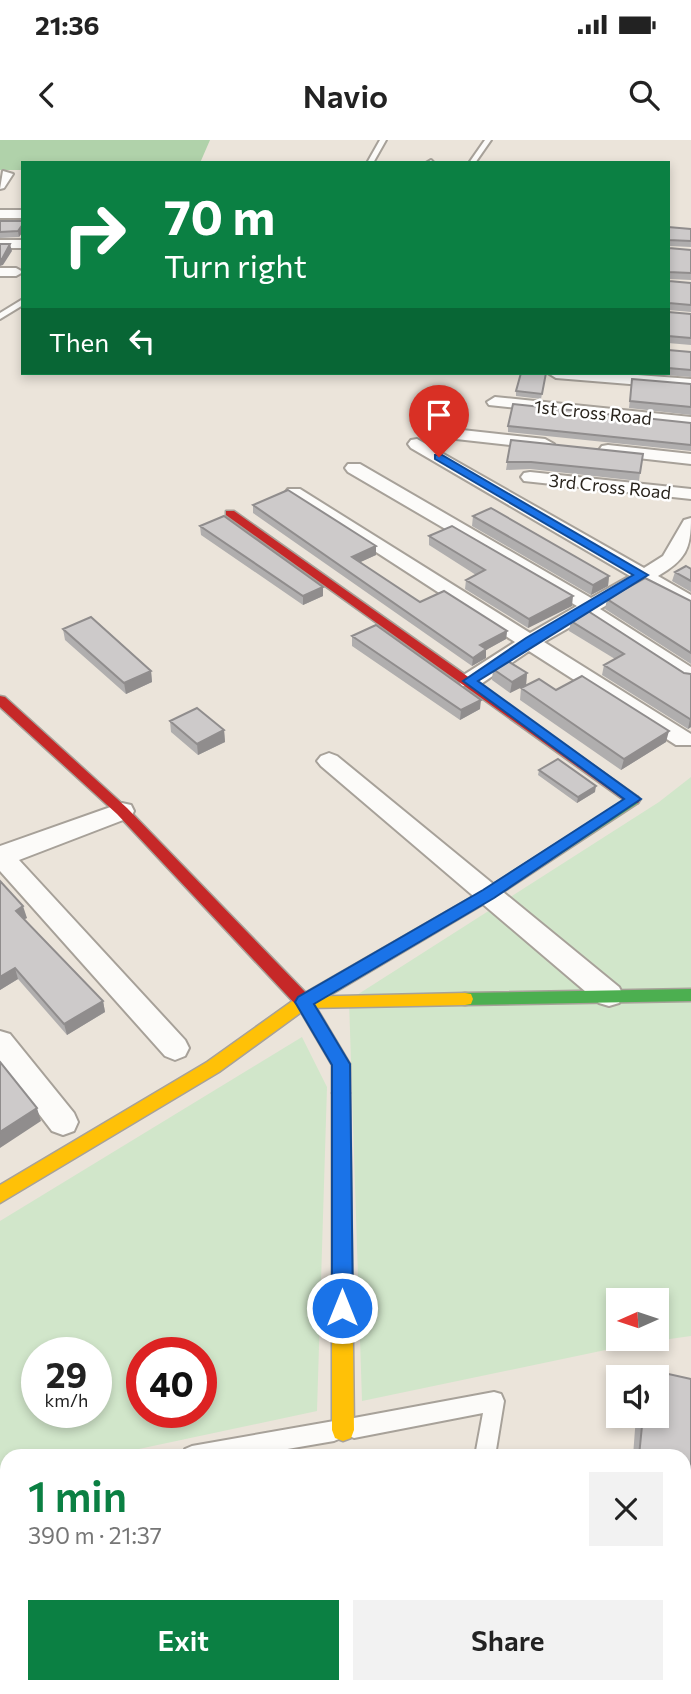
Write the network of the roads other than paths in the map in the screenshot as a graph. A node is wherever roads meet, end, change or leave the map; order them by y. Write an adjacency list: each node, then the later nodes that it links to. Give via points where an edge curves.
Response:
1 (383, 140): 3 (lane)
2 (488, 140): 4 (lane)
3 (370, 161)
4 (473, 161)
5 (0, 214): 6 (street)
6 (21, 214)
7 (0, 244): 8 (street)
8 (21, 244)
9 (0, 272): 10 (street)
10 (16, 272)
11 (21, 302): 12 (lane)
12 (0, 317)
13 (581, 375): 14 (street)
14 (691, 384)
15 (495, 401): 16 (street, 1st Cross Road)
16 (691, 422)
17 (453, 434): 19 (street)
18 (416, 444): 28 (street)
19 (561, 446)
20 (587, 448): 21 (street)
21 (691, 459)
22 (354, 468): 31 (street)
23 (530, 477): 25 (street, 3rd Cross Road)
24 (294, 494): 32 (street)
25 (691, 494)
26 (230, 513): 34 (street)
27 (690, 531): 28 (street, via 671,560)
28 (650, 570): 29 (street); 30 (street); 31 (street)
29 (691, 572)
30 (691, 603)
31 (589, 608): 32 (street); 33 (street)
32 (531, 641): 34 (street); 36 (street)
33 (691, 676)
34 (470, 681): 40 (street, via 634,799)
35 (0, 700): 38 (street)
36 (684, 740)
37 (329, 761): 40 (street)
38 (122, 811): 39 (street); 43 (street)
39 (1, 856): 45 (street)
40 (489, 894): 41 (street); 43 (street)
41 (609, 995): 42 (street); 43 (street)
42 (691, 995)
43 (304, 1002): 47 (street, via 213,1067); 48 (street, via 341,1064)
44 (0, 1042): 46 (street)
45 (175, 1048)
46 (63, 1122)
47 (0, 1195)
48 (343, 1430): 49 (lane); 50 (lane); 51 (lane, via 494,1401)
49 (233, 1449)
50 (338, 1449)
51 (486, 1449)

